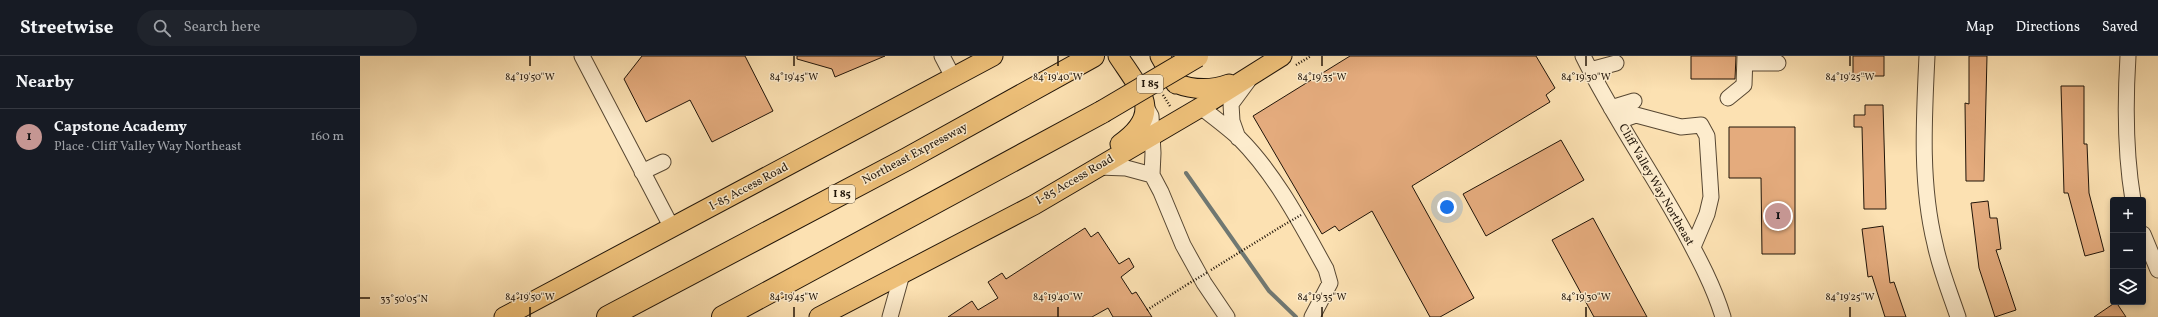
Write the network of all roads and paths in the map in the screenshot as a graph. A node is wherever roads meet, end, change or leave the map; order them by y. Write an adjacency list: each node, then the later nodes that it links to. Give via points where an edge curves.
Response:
1 (582, 56): 28 (street)
2 (942, 56): 17 (street)
3 (993, 56): 17 (main road, I-85 Access Road)
4 (1093, 56): 40 (highway, Northeast Expressway / I 85, via 900,163)
5 (1118, 56): 21 (main road, via 1143,94)
6 (1160, 56): 18 (main road)
7 (1197, 56): 41 (highway, I 85, bridge, via 1102,112)
8 (1282, 56): 16 (main road, I-85 Access Road)
9 (1583, 56): 15 (street, Cliff Valley Way Northeast)
10 (1927, 56): 47 (street, via 1925,179 1934,244)
11 (2128, 56): 30 (street, via 2125,107)
12 (1745, 59): 14 (street); 19 (street, via 1744,84)
13 (1616, 63): 15 (street)
14 (1778, 63)
15 (1590, 70): 23 (street, Cliff Valley Way Northeast)
16 (1254, 75): 18 (main road, via 1207,90 1191,89); 22 (main road, I-85 Access Road); 25 (street, via 1231,104 1232,121)
17 (953, 77): 33 (main road, I-85 Access Road)
18 (1174, 83): 22 (main road)
19 (1728, 98)
20 (1634, 101): 23 (street)
21 (1146, 107): 24 (street, via 1151,116); 31 (main road, via 1141,125 1132,136)
22 (1201, 107): 24 (main road, I-85 Access Road); 25 (street)
23 (1615, 115): 35 (street, Cliff Valley Way Northeast); 35 (street, via 1636,115 1681,127 1701,125 1707,136 1717,196)
24 (1152, 135): 27 (main road, I-85 Access Road); 29 (street)
25 (1238, 138): 45 (street, via 1280,188 1326,270 1330,283)
26 (663, 162): 28 (street)
27 (1098, 167): 29 (street, via 1126,168); 31 (main road, I-85 Access Road)
28 (642, 172): 33 (street)
29 (1152, 175): 44 (street, via 1183,245)
30 (2133, 197)
31 (1034, 205): 37 (main road, I-85 Access Road)
32 (1301, 215): 38 (path, bridge)
33 (672, 228): 39 (main road, I-85 Access Road)
34 (2146, 241): 36 (street)
35 (1693, 247): 46 (street, Cliff Valley Way Northeast, via 1718,298)
36 (2158, 270)
37 (902, 274): 42 (main road, I-85 Access Road); 43 (street)
38 (1147, 310)
39 (504, 317)
40 (608, 317)
41 (723, 317)
42 (819, 317)
43 (890, 317)
44 (1227, 317)
45 (1312, 317)
46 (1723, 317)
47 (1958, 317)

